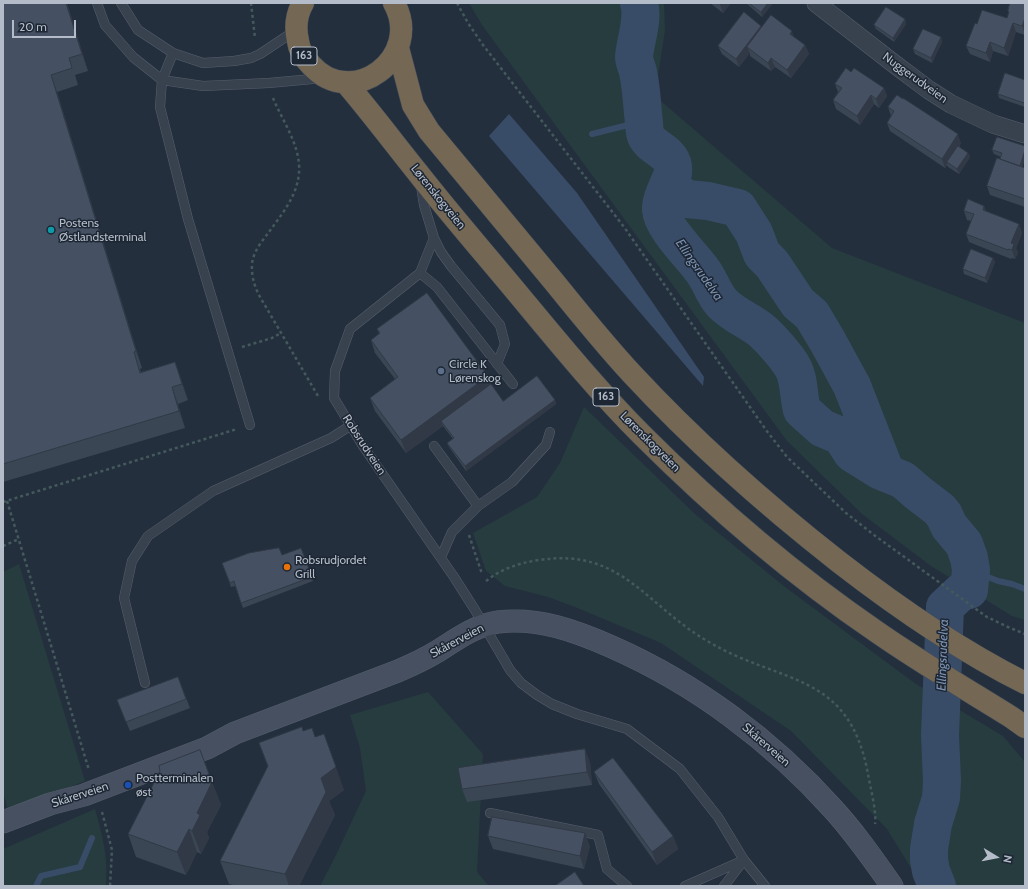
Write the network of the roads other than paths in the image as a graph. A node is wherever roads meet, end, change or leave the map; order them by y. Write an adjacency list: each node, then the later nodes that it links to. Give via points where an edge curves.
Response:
1 (97, 3): 9 (lane, via 105,25 133,57)
2 (120, 3): 8 (lane, via 138,30)
3 (394, 3): 7 (highway, via 401,22)
4 (816, 3): 11 (street, Nuggerudveien, via 951,104 993,124)
5 (301, 5): 6 (highway, 163)
6 (296, 30): 8 (lane, via 251,58 203,63); 10 (highway, 163, via 298,45 305,58 315,69)
7 (398, 48): 10 (highway, via 392,60 371,77 358,81); 25 (highway, via 413,105 429,131 598,335 632,374 701,444 770,506 851,571 925,623)
8 (173, 53): 9 (lane)
9 (162, 80): 10 (lane, via 203,86); 17 (lane, via 161,114 188,219)
10 (336, 80): 12 (highway, Lørenskogveien / 163, via 368,110)
11 (1025, 134)
12 (420, 175): 13 (lane, via 424,205); 26 (highway, Lørenskogveien / 163, via 572,360 641,434 718,508 834,602 918,660)
13 (434, 238): 14 (lane); 15 (lane, via 451,266 500,324 505,344)
14 (420, 273): 15 (lane, via 437,287); 18 (lane, Robsrudveien, via 350,329 334,371 334,398)
15 (497, 364): 16 (lane)
16 (513, 384)
17 (250, 425)
18 (350, 426): 22 (lane, Robsrudveien); 24 (lane, via 331,438 213,491 148,536 132,561 124,598)
19 (550, 432): 21 (lane, via 546,445 512,482)
20 (434, 446): 21 (lane)
21 (478, 506): 22 (lane, via 452,532)
22 (441, 557): 23 (lane, Robsrudveien)
23 (484, 625): 28 (street, Skårerveien, via 398,671 235,732 207,748 89,793 50,804); 29 (lane, Robsrudveien, via 510,670 521,683 537,695 577,714 627,729 680,769 718,817); 34 (street, Skårerveien, via 525,621 542,623 579,634 627,654 711,702 767,745 812,786 852,832)
24 (145, 683)
25 (1025, 683)
26 (1025, 727)
27 (490, 813): 30 (lane, via 598,834 607,870)
28 (3, 822)
29 (744, 860): 31 (lane); 32 (lane); 33 (lane, Robsrudveien)
30 (627, 886)
31 (685, 886)
32 (724, 886)
33 (764, 886)
34 (892, 886)

